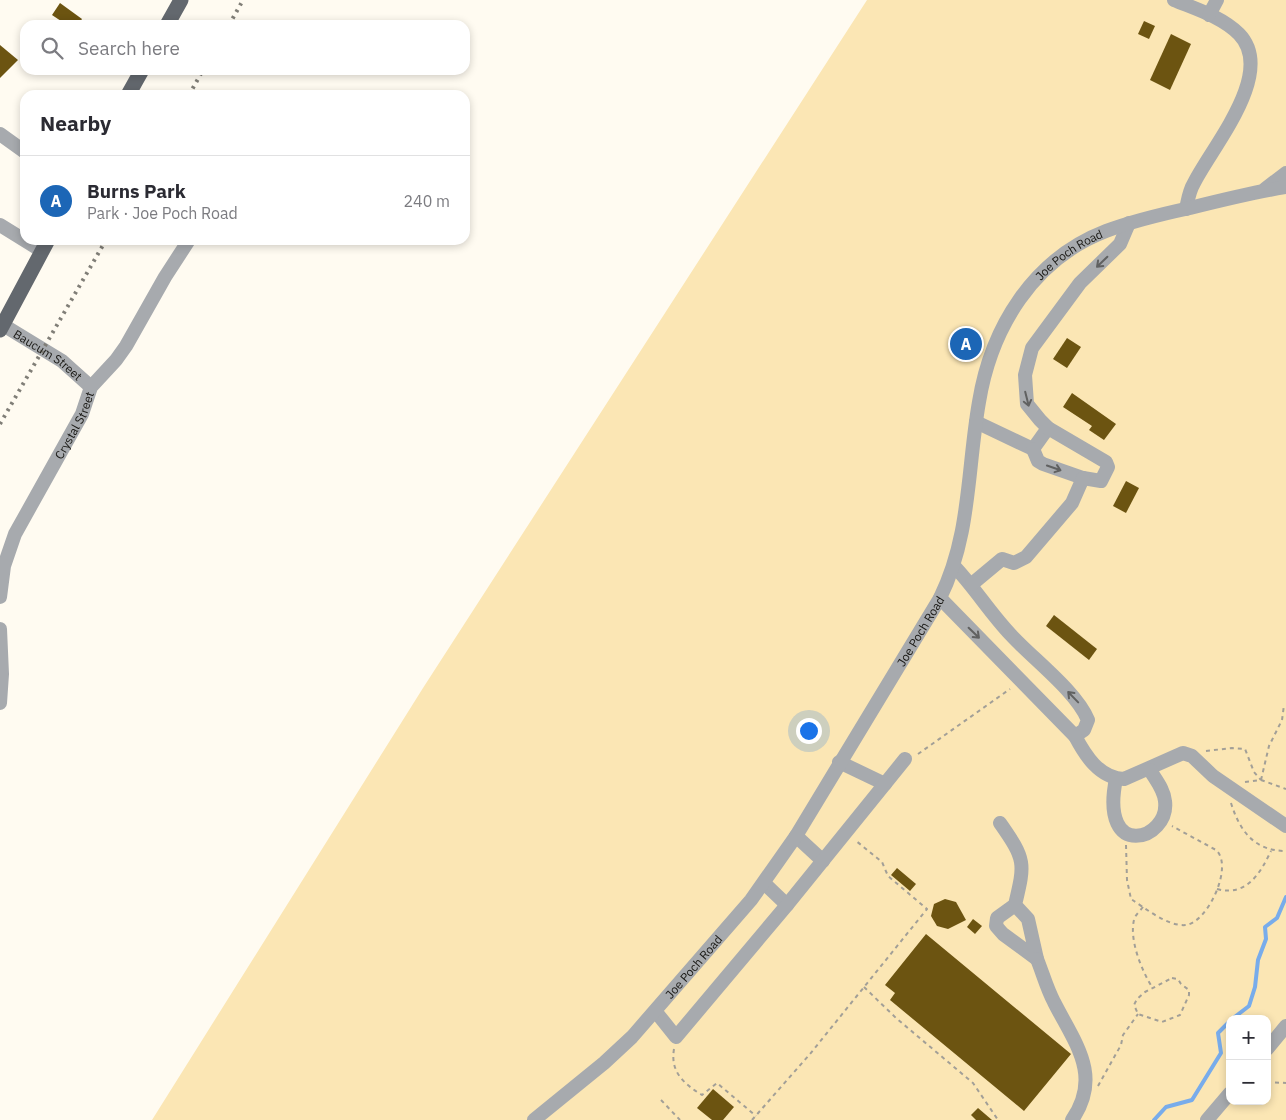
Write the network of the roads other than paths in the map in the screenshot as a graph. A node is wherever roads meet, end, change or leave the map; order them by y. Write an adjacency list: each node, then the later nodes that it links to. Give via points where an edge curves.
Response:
1 (181, 0): 5 (main road)
2 (1174, 0): 4 (street)
3 (1217, 0): 4 (street)
4 (1209, 15): 14 (street, via 1240,35 1246,44 1250,68 1239,106 1195,180)
5 (170, 20)
6 (139, 75): 7 (main road)
7 (131, 90)
8 (0, 134): 9 (street)
9 (20, 148)
10 (1286, 173): 12 (street, Joe Poch Road)
11 (1286, 187): 12 (street, Joe Poch Road)
12 (1264, 190): 13 (street, Joe Poch Road); 14 (street, Joe Poch Road)
13 (1286, 196)
14 (1186, 209): 15 (street, Joe Poch Road)
15 (1129, 223): 22 (street, Joe Poch Road, via 1104,231 1062,256 1016,301 986,369); 23 (street, one-way to 23, via 1120,244 1080,283 1029,354 1025,375 1027,404)
16 (0, 225): 17 (street)
17 (20, 234)
18 (45, 245): 20 (main road)
19 (186, 245): 21 (street, Crystal Street, via 126,346)
20 (3, 321): 21 (street, Baucum Street, via 62,361)
21 (90, 387): 28 (street, Crystal Street, via 82,414 14,534 4,566)
22 (976, 422): 24 (street); 26 (street, Joe Poch Road, via 961,545)
23 (1048, 428): 24 (street); 25 (street, via 1108,464 1101,481)
24 (1033, 449): 25 (street, one-way to 25, via 1043,464)
25 (1083, 478): 27 (street, via 1072,503 1026,556 1014,563 1002,559)
26 (954, 566): 27 (street); 29 (street, Joe Poch Road)
27 (972, 584): 32 (street, one-way to 27, via 1087,726 1088,720 1081,707 1010,634)
28 (0, 597)
29 (940, 598): 32 (street, one-way to 32); 34 (street, Joe Poch Road)
30 (0, 629): 31 (street)
31 (0, 703)
32 (1075, 736): 36 (street, via 1095,765)
33 (905, 759): 37 (street)
34 (839, 762): 37 (street); 40 (street, Joe Poch Road)
35 (1150, 770): 36 (street, via 1132,778); 36 (street, via 1165,800 1161,820 1148,834 1128,834 1119,828 1112,811); 39 (street, via 1183,753 1192,756 1225,785)
36 (1116, 779)
37 (884, 784): 41 (street)
38 (1000, 824): 44 (street, via 1014,842 1023,866)
39 (1286, 826)
40 (796, 836): 41 (street); 42 (street, Joe Poch Road)
41 (822, 861): 43 (street)
42 (764, 883): 43 (street); 46 (street, Joe Poch Road)
43 (787, 905): 46 (street, via 676,1037)
44 (1015, 905): 45 (street, via 1028,920); 45 (street, via 998,918 996,926)
45 (1038, 959): 50 (street, via 1053,1001 1084,1059 1081,1104)
46 (656, 1012): 51 (street, Joe Poch Road, via 604,1063)
47 (1286, 1026): 48 (street)
48 (1271, 1044)
49 (1226, 1098): 52 (street)
50 (1074, 1119)
51 (534, 1120)
52 (1207, 1120)

